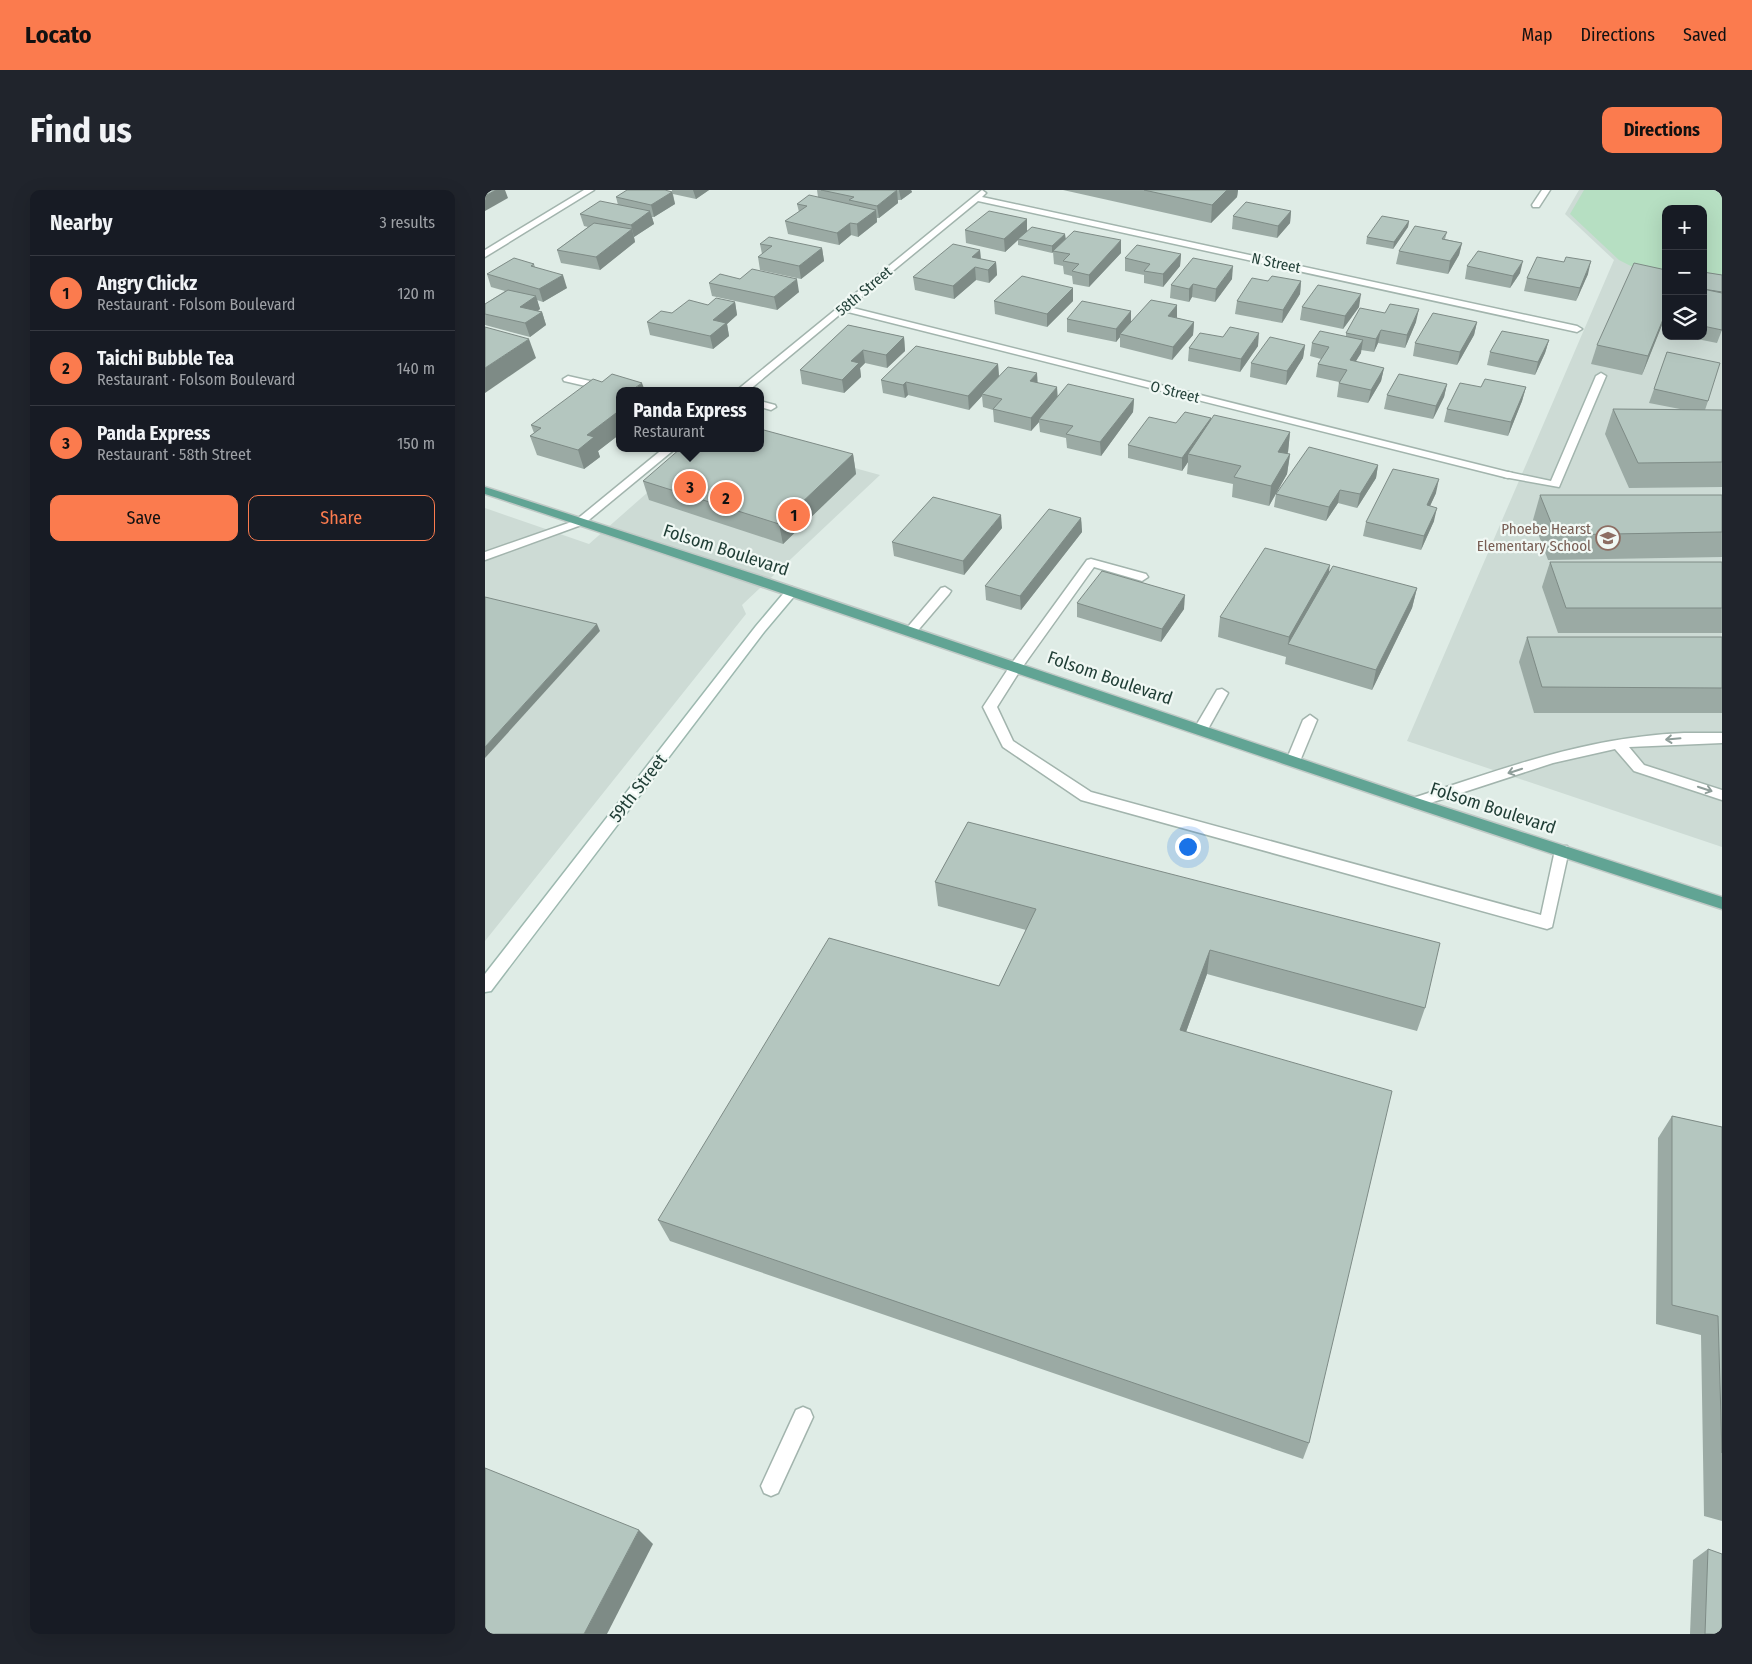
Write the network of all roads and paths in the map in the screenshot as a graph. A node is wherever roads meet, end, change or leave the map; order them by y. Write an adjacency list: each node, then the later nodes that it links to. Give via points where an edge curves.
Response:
1 (590, 190): 6 (street)
2 (985, 190): 4 (street, 58th Street)
3 (1546, 190): 5 (street)
4 (976, 198): 7 (street, 58th Street); 8 (street, N Street)
5 (1536, 205)
6 (485, 254)
7 (843, 308): 9 (street, O Street, via 1555,485); 11 (street, 58th Street)
8 (1577, 329)
9 (1601, 376)
10 (568, 379): 12 (street)
11 (746, 387)
12 (616, 390)
13 (666, 452): 15 (street)
14 (485, 490): 15 (main road, Folsom Boulevard)
15 (580, 522): 16 (street); 18 (main road, Folsom Boulevard)
16 (485, 556)
17 (1142, 577): 21 (street, via 1091,562)
18 (792, 591): 20 (main road, Folsom Boulevard); 32 (street, 59th Street)
19 (945, 591): 20 (street)
20 (910, 632): 21 (main road, Folsom Boulevard)
21 (1016, 666): 24 (main road, Folsom Boulevard); 30 (street, via 990,707 1008,744 1087,796 1547,924)
22 (1222, 693): 24 (street)
23 (1311, 720): 27 (street)
24 (1201, 729): 27 (main road, Folsom Boulevard)
25 (1722, 738): 26 (street, one-way to 26)
26 (1619, 744): 28 (street, one-way to 28, via 1639,768); 29 (street, one-way to 29, via 1572,753)
27 (1293, 761): 29 (main road, Folsom Boulevard)
28 (1722, 795)
29 (1415, 803): 30 (main road, Folsom Boulevard)
30 (1562, 850): 31 (main road, Folsom Boulevard)
31 (1722, 903)
32 (485, 986)
33 (803, 1417): 34 (street)
34 (771, 1486)

